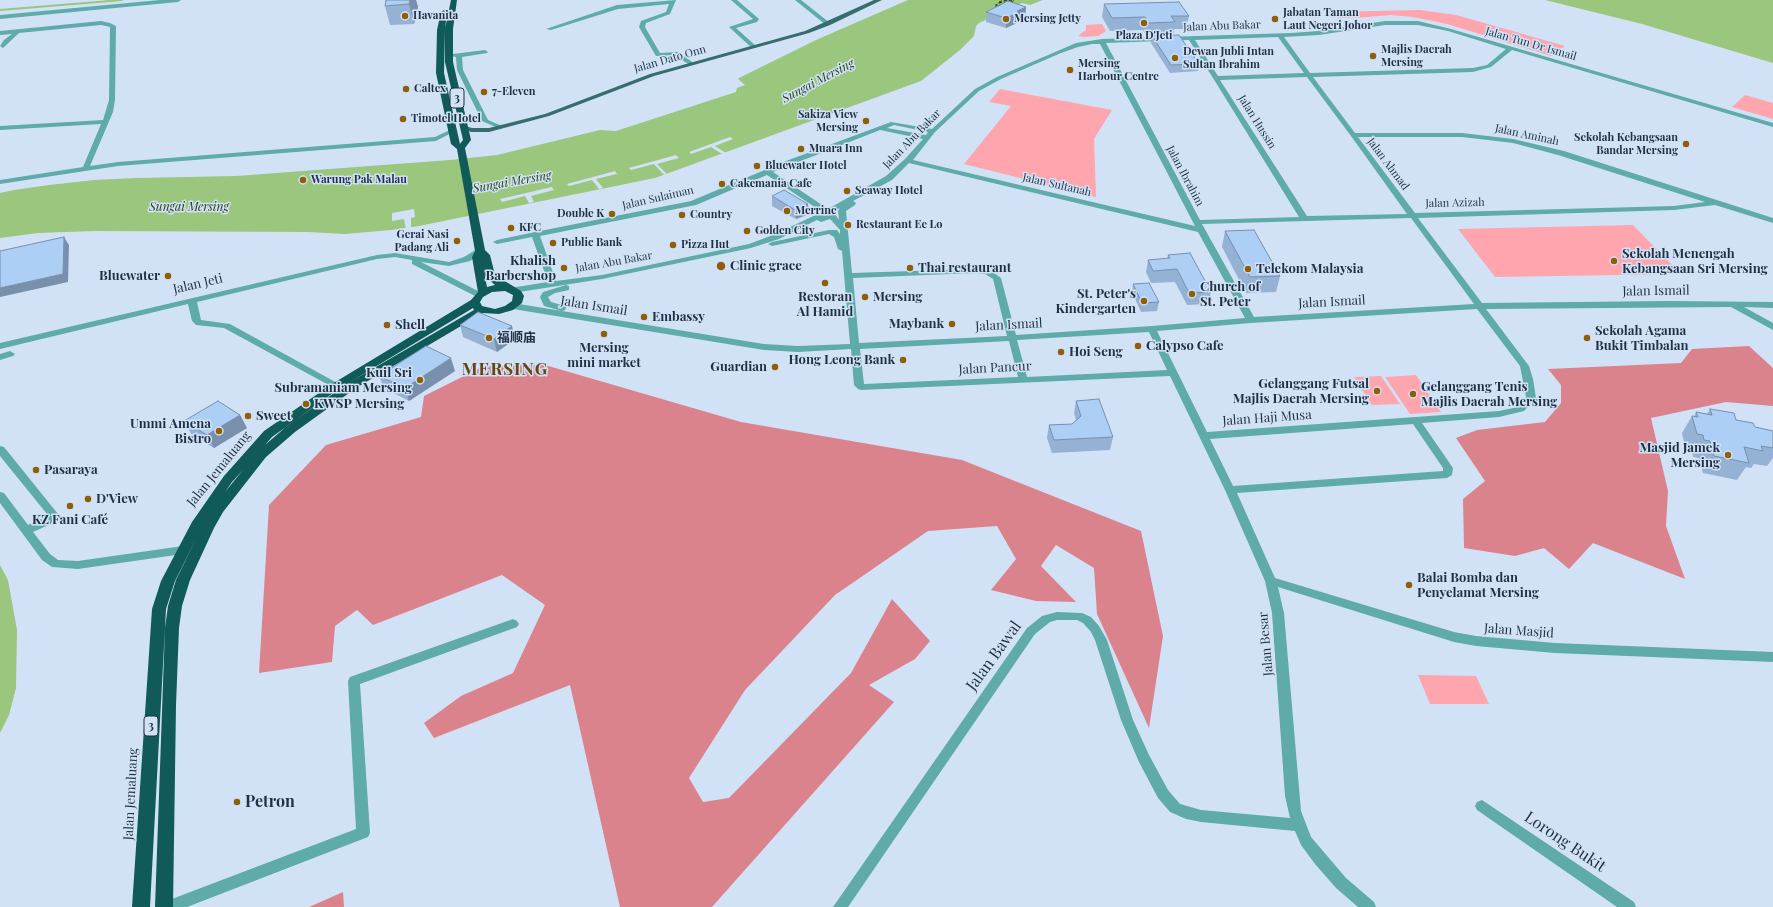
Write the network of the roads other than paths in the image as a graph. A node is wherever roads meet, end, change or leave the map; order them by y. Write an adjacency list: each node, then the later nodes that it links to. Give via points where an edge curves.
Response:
1 (178, 0): 7 (street)
2 (734, 0): 19 (street, via 756,19 732,27)
3 (798, 0): 10 (street)
4 (879, 0): 10 (main road, Jalan Dato Onn)
5 (455, 1): 24 (highway, 3, via 449,29); 37 (highway, 3, via 445,4 439,64)
6 (673, 1): 11 (street, via 617,7); 25 (street, via 668,13 643,22 642,28 658,54 675,53)
7 (105, 7): 8 (street); 9 (street)
8 (0, 17)
9 (86, 24): 13 (street); 30 (street, via 105,23 113,26 112,100)
10 (828, 24): 19 (main road, Jalan Dato Onn)
11 (549, 29)
12 (0, 33): 13 (street)
13 (16, 33): 18 (street)
14 (1279, 35): 15 (street, Jalan Abu Bakar); 20 (street, Jalan Tun Dr Ismail, via 1319,33 1385,22 1405,22 1436,26); 28 (street, Jalan Ahmad)
15 (1191, 38): 16 (street, Jalan Abu Bakar); 29 (street, Jalan Hussin)
16 (1102, 42): 17 (street, Jalan Abu Bakar); 22 (street, Jalan Ibrahim)
17 (1076, 45): 22 (street, via 1090,46); 38 (street, Jalan Abu Bakar, via 977,90)
18 (3, 46)
19 (754, 47): 25 (main road, Jalan Dato Onn)
20 (1511, 48): 28 (street, via 1489,66 1478,70); 31 (street, Jalan Tun Dr Ismail)
21 (486, 52): 23 (street)
22 (1107, 52): 54 (street, Jalan Ibrahim)
23 (459, 55): 24 (street); 26 (street)
24 (449, 56): 27 (highway, 3)
25 (692, 64): 34 (main road, Jalan Dato Onn, via 620,86 547,115)
26 (460, 70): 27 (street); 34 (street, via 484,120)
27 (451, 72): 33 (highway, 3)
28 (1308, 76): 29 (street); 39 (street, Jalan Ahmad)
29 (1216, 78): 52 (street, Jalan Hussin)
30 (106, 122): 32 (street); 45 (street)
31 (1773, 125)
32 (0, 128)
33 (464, 128): 36 (main road, Jalan Dato Onn); 42 (highway, 3)
34 (500, 128): 36 (main road, Jalan Dato Onn)
35 (879, 128): 38 (street, Jalan Sulaiman, via 893,123); 40 (street); 46 (street, Jalan Sulaiman)
36 (488, 130): 42 (main road)
37 (452, 131): 41 (street); 43 (highway, 3)
38 (934, 132): 40 (street, Jalan Abu Bakar)
39 (1353, 135): 49 (street, Jalan Aminah, via 1462,135 1513,142 1561,153); 51 (street, Jalan Ahmad)
40 (928, 138): 44 (street, Jalan Abu Bakar)
41 (436, 139): 43 (street); 45 (street, via 133,162)
42 (467, 140): 43 (highway)
43 (458, 146): 61 (highway, 3)
44 (908, 161): 47 (street, Jalan Abu Bakar); 57 (street, Jalan Sultanah)
45 (86, 168): 48 (street)
46 (768, 172): 50 (street); 58 (street, Jalan Sulaiman, via 693,203)
47 (889, 178): 50 (street, Jalan Abu Bakar); 56 (street, via 888,182 843,209)
48 (0, 182)
49 (1713, 203): 51 (street, Jalan Azizah, via 1674,208); 53 (street, Jalan Aminah)
50 (828, 212): 55 (street, Jalan Abu Bakar)
51 (1412, 215): 52 (street, Jalan Azizah); 73 (street, Jalan Ahmad)
52 (1304, 218): 54 (street, Jalan Azizah)
53 (1773, 221)
54 (1197, 222): 57 (street, Jalan Ibrahim)
55 (793, 230): 56 (street, via 832,216); 60 (street, Jalan Abu Bakar)
56 (845, 230): 62 (street)
57 (1201, 230): 74 (street, Jalan Ibrahim)
58 (535, 234): 59 (street, Jalan Sulaiman); 66 (street)
59 (497, 242)
60 (758, 244): 62 (street, via 774,244 830,232 836,234 841,248); 65 (street, Jalan Abu Bakar)
61 (480, 251): 63 (street, Jalan Jeti, via 467,259 449,264); 67 (highway, 3, via 485,255 490,276); 69 (highway, 3, via 477,257)
62 (846, 251): 64 (street)
63 (404, 256): 68 (street, Jalan Jeti, via 377,257); 69 (street)
64 (848, 276): 78 (street, via 987,272 997,278); 80 (street)
65 (602, 277): 66 (street, Jalan Abu Bakar); 75 (street, via 552,291 546,294 545,301 547,304 616,320)
66 (553, 284): 67 (street, Jalan Abu Bakar)
67 (510, 289): 69 (highway, 3, via 499,288); 72 (highway, via 519,296)
68 (192, 300): 79 (street, Jalan Jeti); 85 (street, via 196,321 199,323 227,326)
69 (480, 300): 72 (highway, 3, via 495,312); 85 (highway, Jalan Jemaluang / 3); 99 (highway, Jalan Jemaluang / 3, via 290,429 258,460 208,527 183,580 173,621)
70 (1732, 304): 71 (street, Jalan Ismail); 73 (street, Jalan Ismail); 76 (street)
71 (1773, 305)
72 (513, 306): 75 (street, Jalan Ismail)
73 (1480, 306): 74 (street, Jalan Ismail); 86 (street, Jalan Haji Musa, via 1524,366 1530,398 1521,409 1499,414)
74 (1251, 320): 77 (street, Jalan Ismail)
75 (622, 324): 80 (street, Jalan Ismail, via 781,348)
76 (1773, 327)
77 (1152, 329): 78 (street, Jalan Ismail); 83 (street, Jalan Besar)
78 (1013, 338): 80 (street, Jalan Ismail); 84 (street)
79 (0, 346)
80 (855, 347): 84 (street, Jalan Pancur, via 861,387)
81 (10, 354): 82 (street)
82 (0, 357)
83 (1172, 373): 84 (street, Jalan Pancur); 87 (street, Jalan Besar)
84 (1023, 380)
85 (336, 386): 92 (highway, Jalan Jemaluang / 3, via 268,434 251,452 205,509)
86 (1416, 420): 87 (street, Jalan Haji Musa); 89 (street, via 1448,468 1448,473 1443,476)
87 (1203, 436): 89 (street, Jalan Besar)
88 (0, 449): 91 (street, via 53,514 49,520)
89 (1230, 490): 93 (street, Jalan Besar)
90 (0, 496): 91 (street)
91 (26, 531): 92 (street, via 46,557 64,566)
92 (183, 550): 98 (highway, Jalan Jemaluang / 3, via 168,581 159,609)
93 (1271, 581): 95 (street, Jalan Masjid, via 1476,642 1555,648); 97 (street, Jalan Besar, via 1278,613 1292,796)
94 (512, 624): 100 (street, via 354,681 363,833)
95 (1773, 657)
96 (1482, 806): 103 (street, Lorong Bukit)
97 (1299, 826): 101 (street, Jalan Bawal, via 1201,816 1175,808 1163,794 1127,720 1095,629 1087,620 1078,616 1056,616 1046,619 1031,631); 102 (street, Jalan Besar, via 1306,841 1320,859 1341,883)
98 (141, 907)
99 (164, 907)
100 (168, 907)
101 (840, 907)
102 (1369, 907)
103 (1629, 907)

